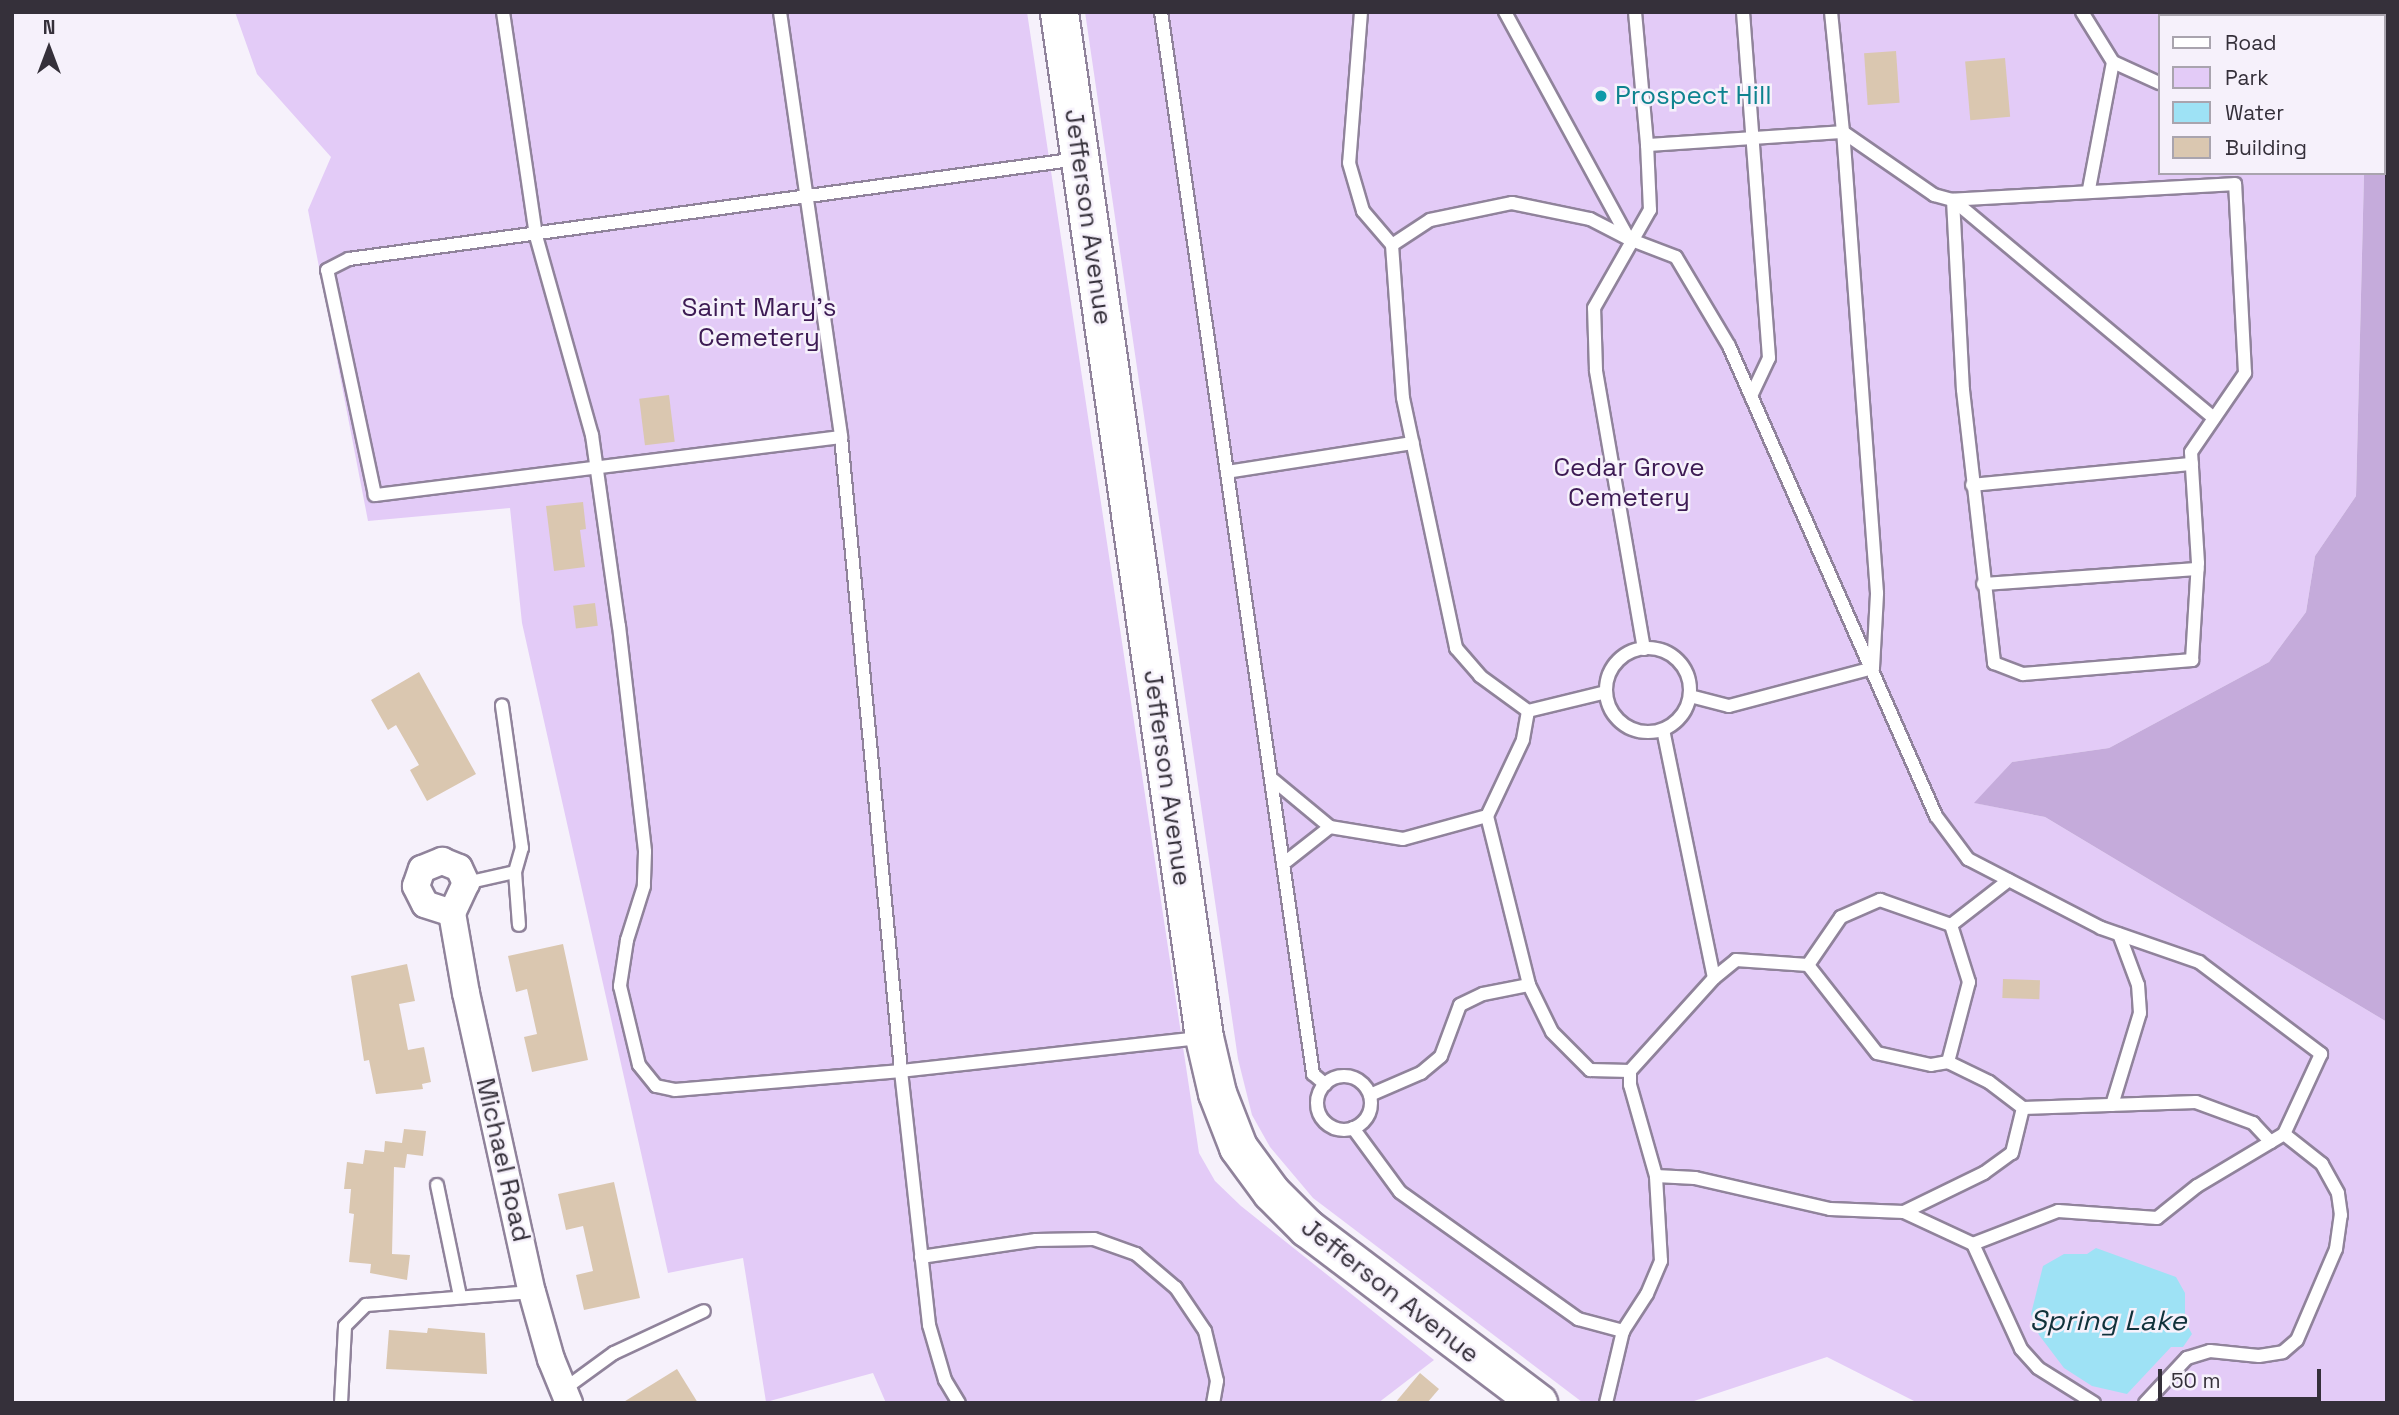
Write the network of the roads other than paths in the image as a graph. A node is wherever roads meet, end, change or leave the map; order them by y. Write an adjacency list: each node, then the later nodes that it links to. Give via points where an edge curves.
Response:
1 (503, 12): 21 (lane)
2 (780, 12): 19 (lane)
3 (1059, 12): 16 (main road, Jefferson Avenue)
4 (1161, 12): 30 (lane)
5 (1361, 12): 23 (lane, via 1349,163 1363,211)
6 (1505, 12): 22 (lane)
7 (1635, 12): 15 (lane)
8 (1743, 12): 14 (lane)
9 (1831, 12): 13 (lane)
10 (2082, 12): 11 (lane)
11 (2113, 62): 12 (lane); 18 (lane)
12 (2158, 83)
13 (1843, 132): 14 (lane); 20 (lane, via 1934,195); 35 (lane, via 1877,593)
14 (1754, 140): 15 (lane); 24 (lane, via 1769,358)
15 (1647, 145): 22 (lane, via 1650,210)
16 (1079, 159): 19 (lane); 55 (main road, Jefferson Avenue)
17 (2208, 179): 18 (lane); 25 (lane, via 2235,184 2245,373)
18 (2089, 189): 20 (lane)
19 (804, 198): 21 (lane); 26 (lane)
20 (1953, 200): 25 (lane); 31 (lane)
21 (536, 236): 29 (lane, via 592,435); 29 (lane, via 349,260 327,270 375,495)
22 (1629, 239): 23 (lane, via 1590,219 1513,204 1430,220); 24 (lane, via 1676,257 1729,346); 34 (lane, via 1594,308 1596,370)
23 (1392, 245): 27 (lane, via 1403,397)
24 (1751, 396): 35 (lane)
25 (2214, 418): 28 (lane, via 2191,452)
26 (841, 437): 29 (lane); 57 (lane)
27 (1413, 443): 30 (lane); 39 (lane, via 1456,648 1479,676)
28 (2192, 464): 31 (lane); 32 (lane)
29 (597, 468): 57 (lane, via 645,852 644,886 627,940 620,986 639,1065 656,1086 676,1090)
30 (1227, 472): 41 (lane)
31 (1972, 485): 33 (lane)
32 (2197, 569): 33 (lane); 33 (lane, via 2192,660 2023,674 1994,663)
33 (1983, 584)
34 (1644, 649): 36 (lane, via 1625,655 1615,665); 37 (lane, via 1676,659 1690,682)
35 (1873, 668): 37 (lane, via 1729,706); 46 (lane, via 1936,816 1968,859)
36 (1606, 692): 39 (lane); 40 (lane, via 1616,718 1626,727 1640,732)
37 (1690, 696): 40 (lane, via 1678,720)
38 (502, 705): 45 (lane, via 523,848)
39 (1528, 711): 42 (lane, via 1522,740)
40 (1663, 730): 53 (lane)
41 (1271, 778): 43 (lane); 44 (lane)
42 (1487, 816): 43 (lane, via 1403,839); 54 (lane)
43 (1330, 827): 44 (lane)
44 (1283, 864): 59 (lane, via 1313,1074)
45 (515, 872): 47 (lane); 49 (lane, via 513,893)
46 (2010, 880): 50 (lane); 51 (lane)
47 (466, 883): 48 (street); 48 (street, via 459,867 442,861 422,869 416,886 425,904)
48 (452, 913): 71 (street, Michael Road)
49 (520, 925)
50 (1951, 925): 52 (lane, via 1880,900 1841,917); 56 (lane, via 1969,982)
51 (2119, 934): 61 (lane, via 2138,985 2140,1013); 64 (lane, via 2199,962 2321,1054)
52 (1808, 965): 53 (lane, via 1736,960); 56 (lane, via 1877,1053 1931,1065)
53 (1714, 978): 58 (lane)
54 (1528, 985): 58 (lane, via 1552,1032 1590,1070); 60 (lane, via 1483,994 1460,1005 1441,1056 1421,1073)
55 (1204, 1037): 57 (lane); 79 (main road, Jefferson Avenue, via 1217,1093 1238,1147 1271,1192 1307,1228)
56 (1948, 1062): 62 (lane, via 1989,1082)
57 (901, 1071): 70 (lane)
58 (1630, 1071): 66 (lane)
59 (1325, 1084): 60 (lane, via 1350,1077); 63 (lane, via 1317,1099 1321,1116 1333,1128)
60 (1370, 1095): 63 (lane, via 1369,1112)
61 (2112, 1105): 62 (lane); 65 (lane, via 2196,1102 2253,1123)
62 (2023, 1108): 68 (lane, via 2012,1153 1984,1173)
63 (1353, 1128): 74 (lane, via 1400,1192 1578,1319)
64 (2284, 1134): 65 (lane); 82 (lane, via 2322,1164 2338,1193 2341,1216 2336,1249 2297,1340 2283,1352 2259,1356 2210,1351 2188,1358)
65 (2271, 1142): 69 (lane, via 2197,1186 2157,1218 2058,1211)
66 (1656, 1176): 68 (lane, via 1695,1178 1830,1209); 74 (lane, via 1661,1261)
67 (437, 1185): 72 (lane)
68 (1904, 1212): 69 (lane)
69 (1973, 1244): 81 (lane, via 2021,1349 2038,1368)
70 (921, 1257): 77 (lane, via 929,1325 946,1380); 78 (lane, via 1036,1240 1094,1239 1136,1254 1176,1288 1205,1331 1217,1381)
71 (532, 1292): 72 (lane); 75 (street, Michael Road)
72 (460, 1296): 76 (lane, via 396,1300 366,1305 358,1311 345,1326)
73 (704, 1311): 75 (lane, via 614,1353)
74 (1623, 1331): 80 (lane)
75 (566, 1397)
76 (341, 1403)
77 (959, 1403)
78 (1213, 1403)
79 (1538, 1403)
80 (1605, 1403)
81 (2094, 1403)
82 (2145, 1403)

